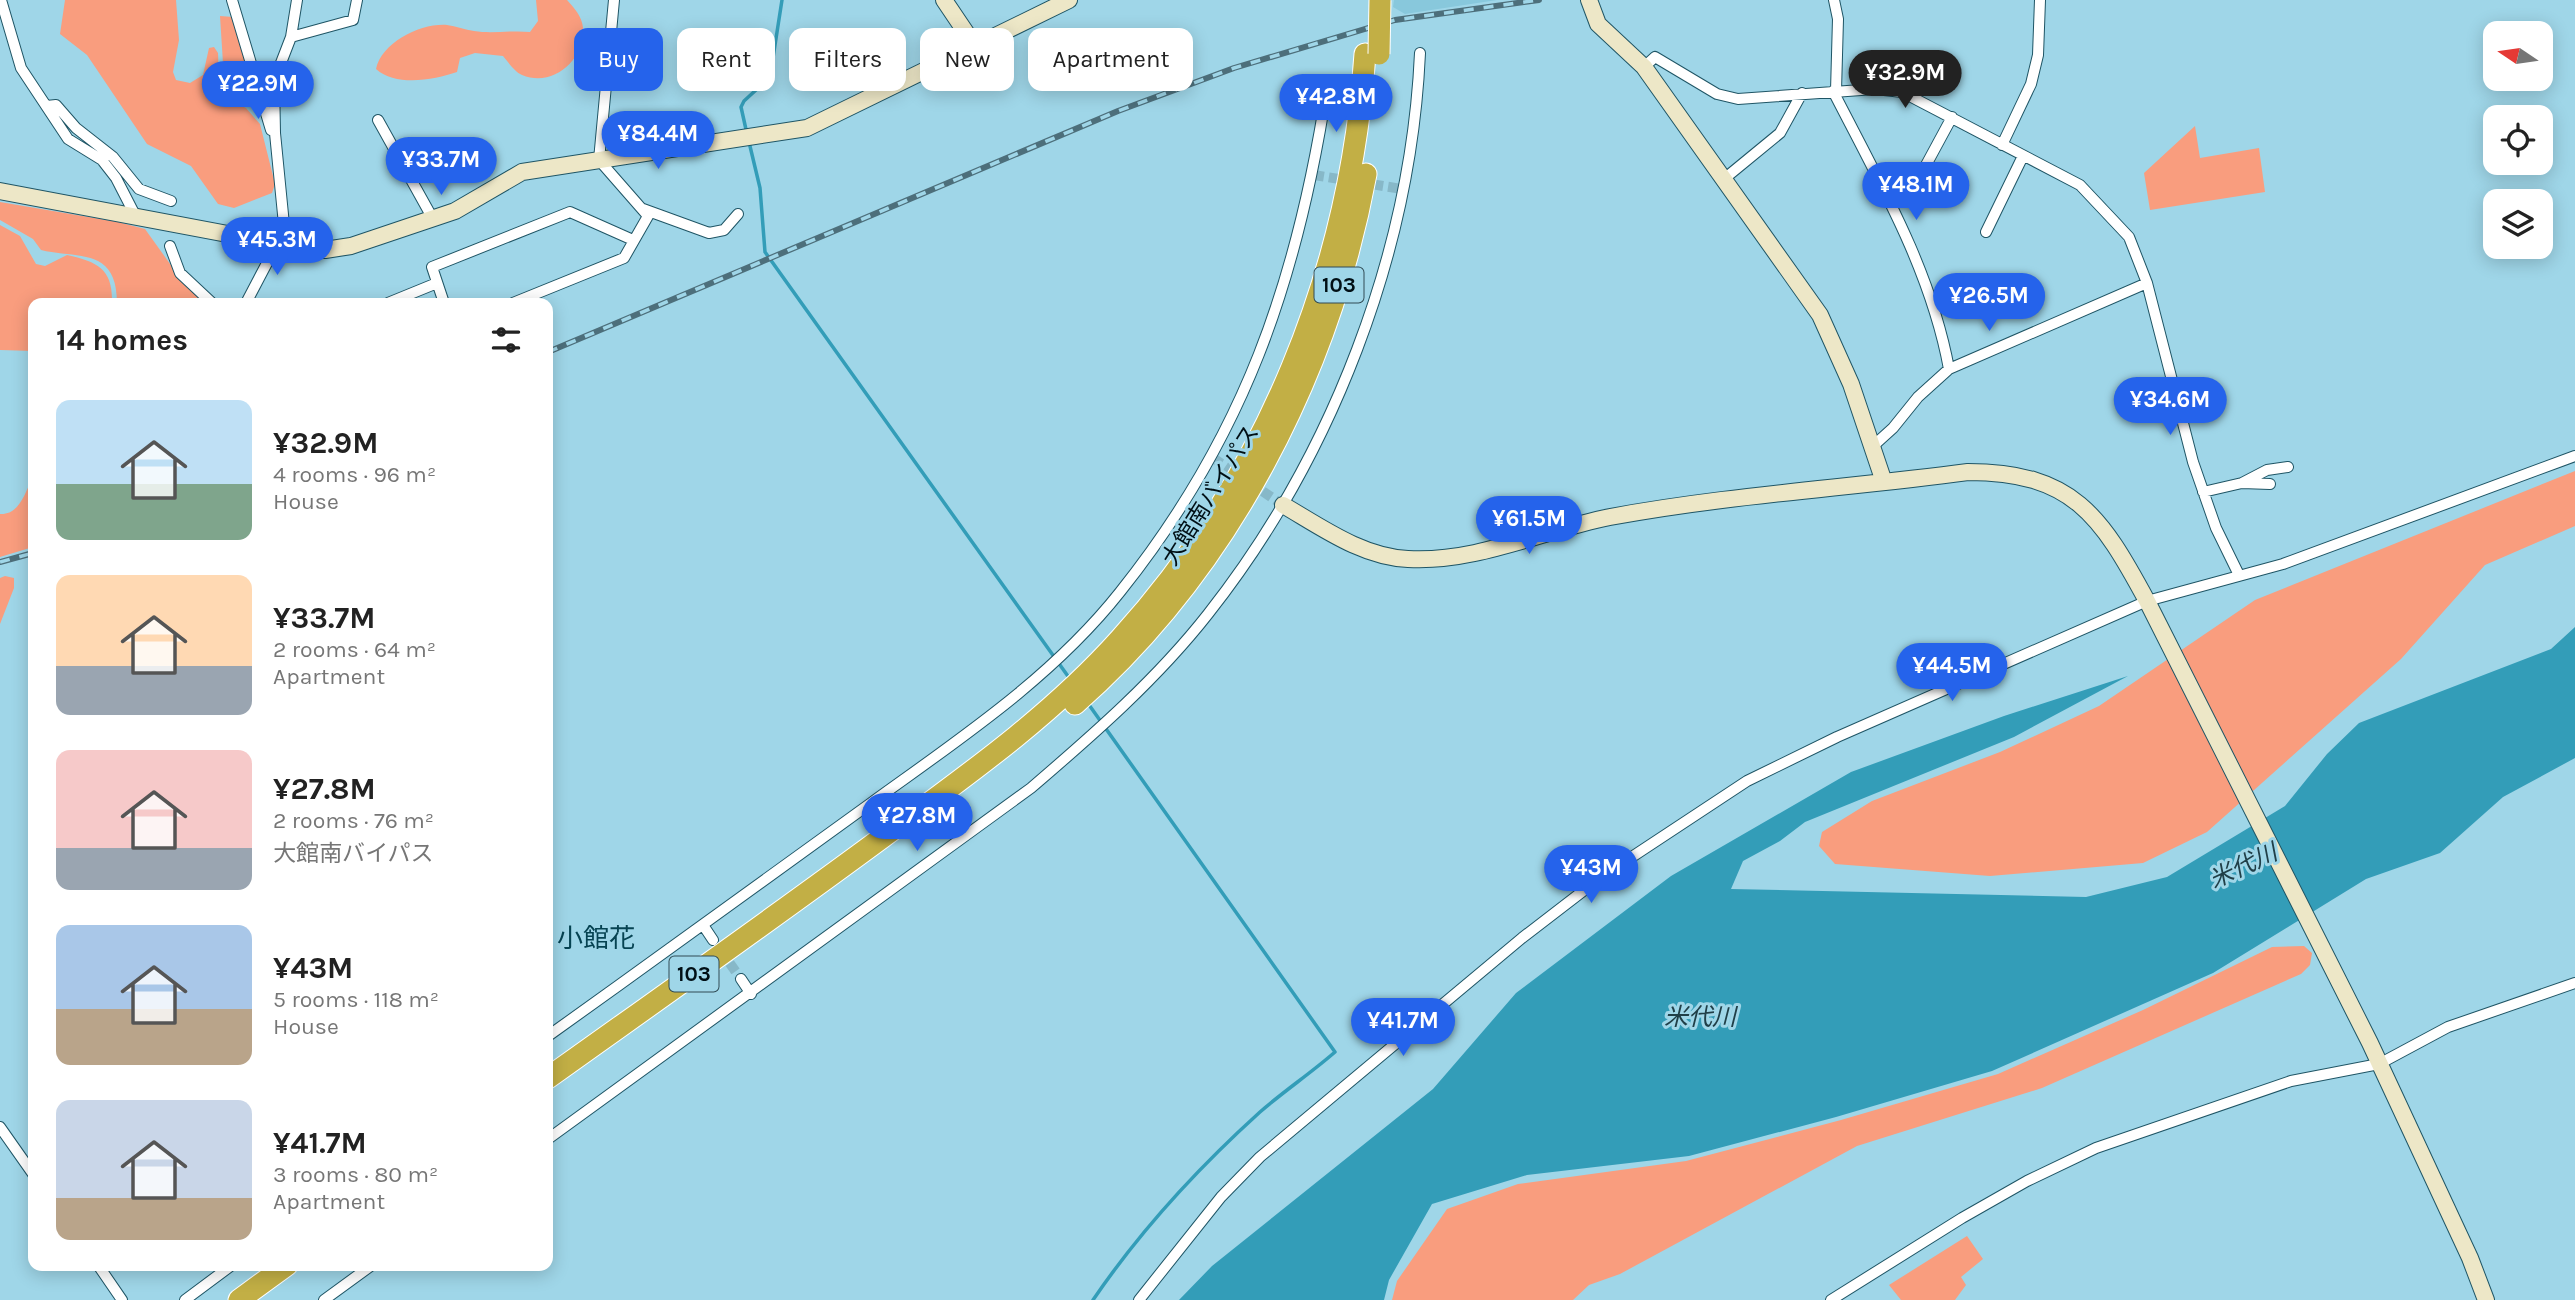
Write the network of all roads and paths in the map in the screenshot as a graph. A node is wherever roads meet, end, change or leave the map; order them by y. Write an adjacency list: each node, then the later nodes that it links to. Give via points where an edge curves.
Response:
1 (1, 0): 23 (street, via 21,68)
2 (232, 0): 27 (street)
3 (297, 0): 15 (street)
4 (357, 0): 15 (street, via 352,20)
5 (614, 0): 29 (street)
6 (944, 0): 13 (street)
7 (1069, 0): 14 (street)
8 (1366, 0): 17 (highway, 大館南バイパス / 103)
9 (1380, 0): 17 (highway, 大館南バイパス / 103, bridge)
10 (1589, 0): 18 (street, via 1598,24)
11 (1834, 0): 21 (street, via 1838,19)
12 (2040, 0): 26 (street, via 2038,55 2031,84)
13 (963, 28)
14 (1012, 28)
15 (292, 37): 27 (street, via 274,81)
16 (1420, 53): 57 (street, via 1408,162 1383,275 1339,389)
17 (1372, 54): 67 (highway, 大館南バイパス / 103, via 1341,220 1313,315 1276,407 1203,534 1095,676 979,777 840,868)
18 (1644, 67): 22 (street, via 1655,57 1717,94 1738,99); 30 (street)
19 (920, 73): 29 (street, via 807,128)
20 (1327, 88): 60 (street, via 1314,175 1285,285 1248,386 1213,458 1119,594 1056,661 954,744)
21 (1834, 91): 22 (street); 24 (street, via 1902,92); 49 (street, via 1924,276)
22 (1802, 93): 30 (street, via 1780,133)
23 (47, 106): 33 (street, via 56,106 97,142 139,189); 36 (street, via 68,139 102,160)
24 (1952, 117): 26 (street); 32 (street)
25 (378, 120): 37 (street)
26 (2002, 145): 28 (street)
27 (276, 149): 40 (street)
28 (2023, 156): 38 (street); 43 (street, via 2080,185 2107,210 2129,237)
29 (598, 160): 34 (street); 37 (street, via 522,172)
30 (1724, 179): 50 (street, via 1820,315)
31 (0, 191): 36 (street)
32 (1912, 191)
33 (171, 201)
34 (643, 209): 35 (street, via 709,233 724,230); 39 (street, via 648,216)
35 (738, 214)
36 (135, 215): 40 (street)
37 (433, 219): 40 (street, via 351,246 325,250)
38 (1986, 232)
39 (633, 240): 42 (street, via 570,212 432,267); 48 (street, via 624,258)
40 (282, 244): 45 (street)
41 (170, 246): 44 (street, via 180,273)
42 (437, 283): 46 (street); 47 (street)
43 (2147, 283): 49 (street); 56 (street)
44 (207, 298)
45 (251, 298)
46 (400, 298)
47 (442, 298)
48 (525, 298)
49 (1949, 369): 50 (street)
50 (1872, 447): 53 (street)
51 (2575, 456): 58 (street, via 2283,564)
52 (2288, 467): 54 (street, via 2267,470)
53 (1884, 482): 57 (street, via 1610,517 1438,559 1406,559 1351,544); 59 (street, via 2000,472 2054,488 2099,520)
54 (2242, 483): 55 (street); 56 (street)
55 (2270, 484)
56 (2203, 492): 58 (street)
57 (1283, 505): 64 (street, via 1207,616 1098,730 1031,788)
58 (2239, 575): 59 (street)
59 (2150, 608): 66 (street); 79 (street, via 1837,737 1746,781 1600,878 1260,1157 1221,1197)
60 (703, 925): 61 (street); 65 (street)
61 (713, 940)
62 (741, 979): 64 (street)
63 (2575, 983): 66 (street, via 2448,1027)
64 (751, 994): 69 (street)
65 (553, 1032)
66 (2379, 1064): 80 (street, via 2291,1081 2096,1148 1962,1218); 81 (street)
67 (553, 1074)
68 (0, 1127): 70 (street)
69 (553, 1135)
70 (28, 1167)
71 (102, 1271): 75 (street)
72 (224, 1271): 76 (street)
73 (279, 1271): 77 (highway)
74 (364, 1271): 78 (street)
75 (122, 1300)
76 (185, 1300)
77 (239, 1300)
78 (324, 1300)
79 (1139, 1300)
80 (1831, 1300)
81 (2486, 1300)

